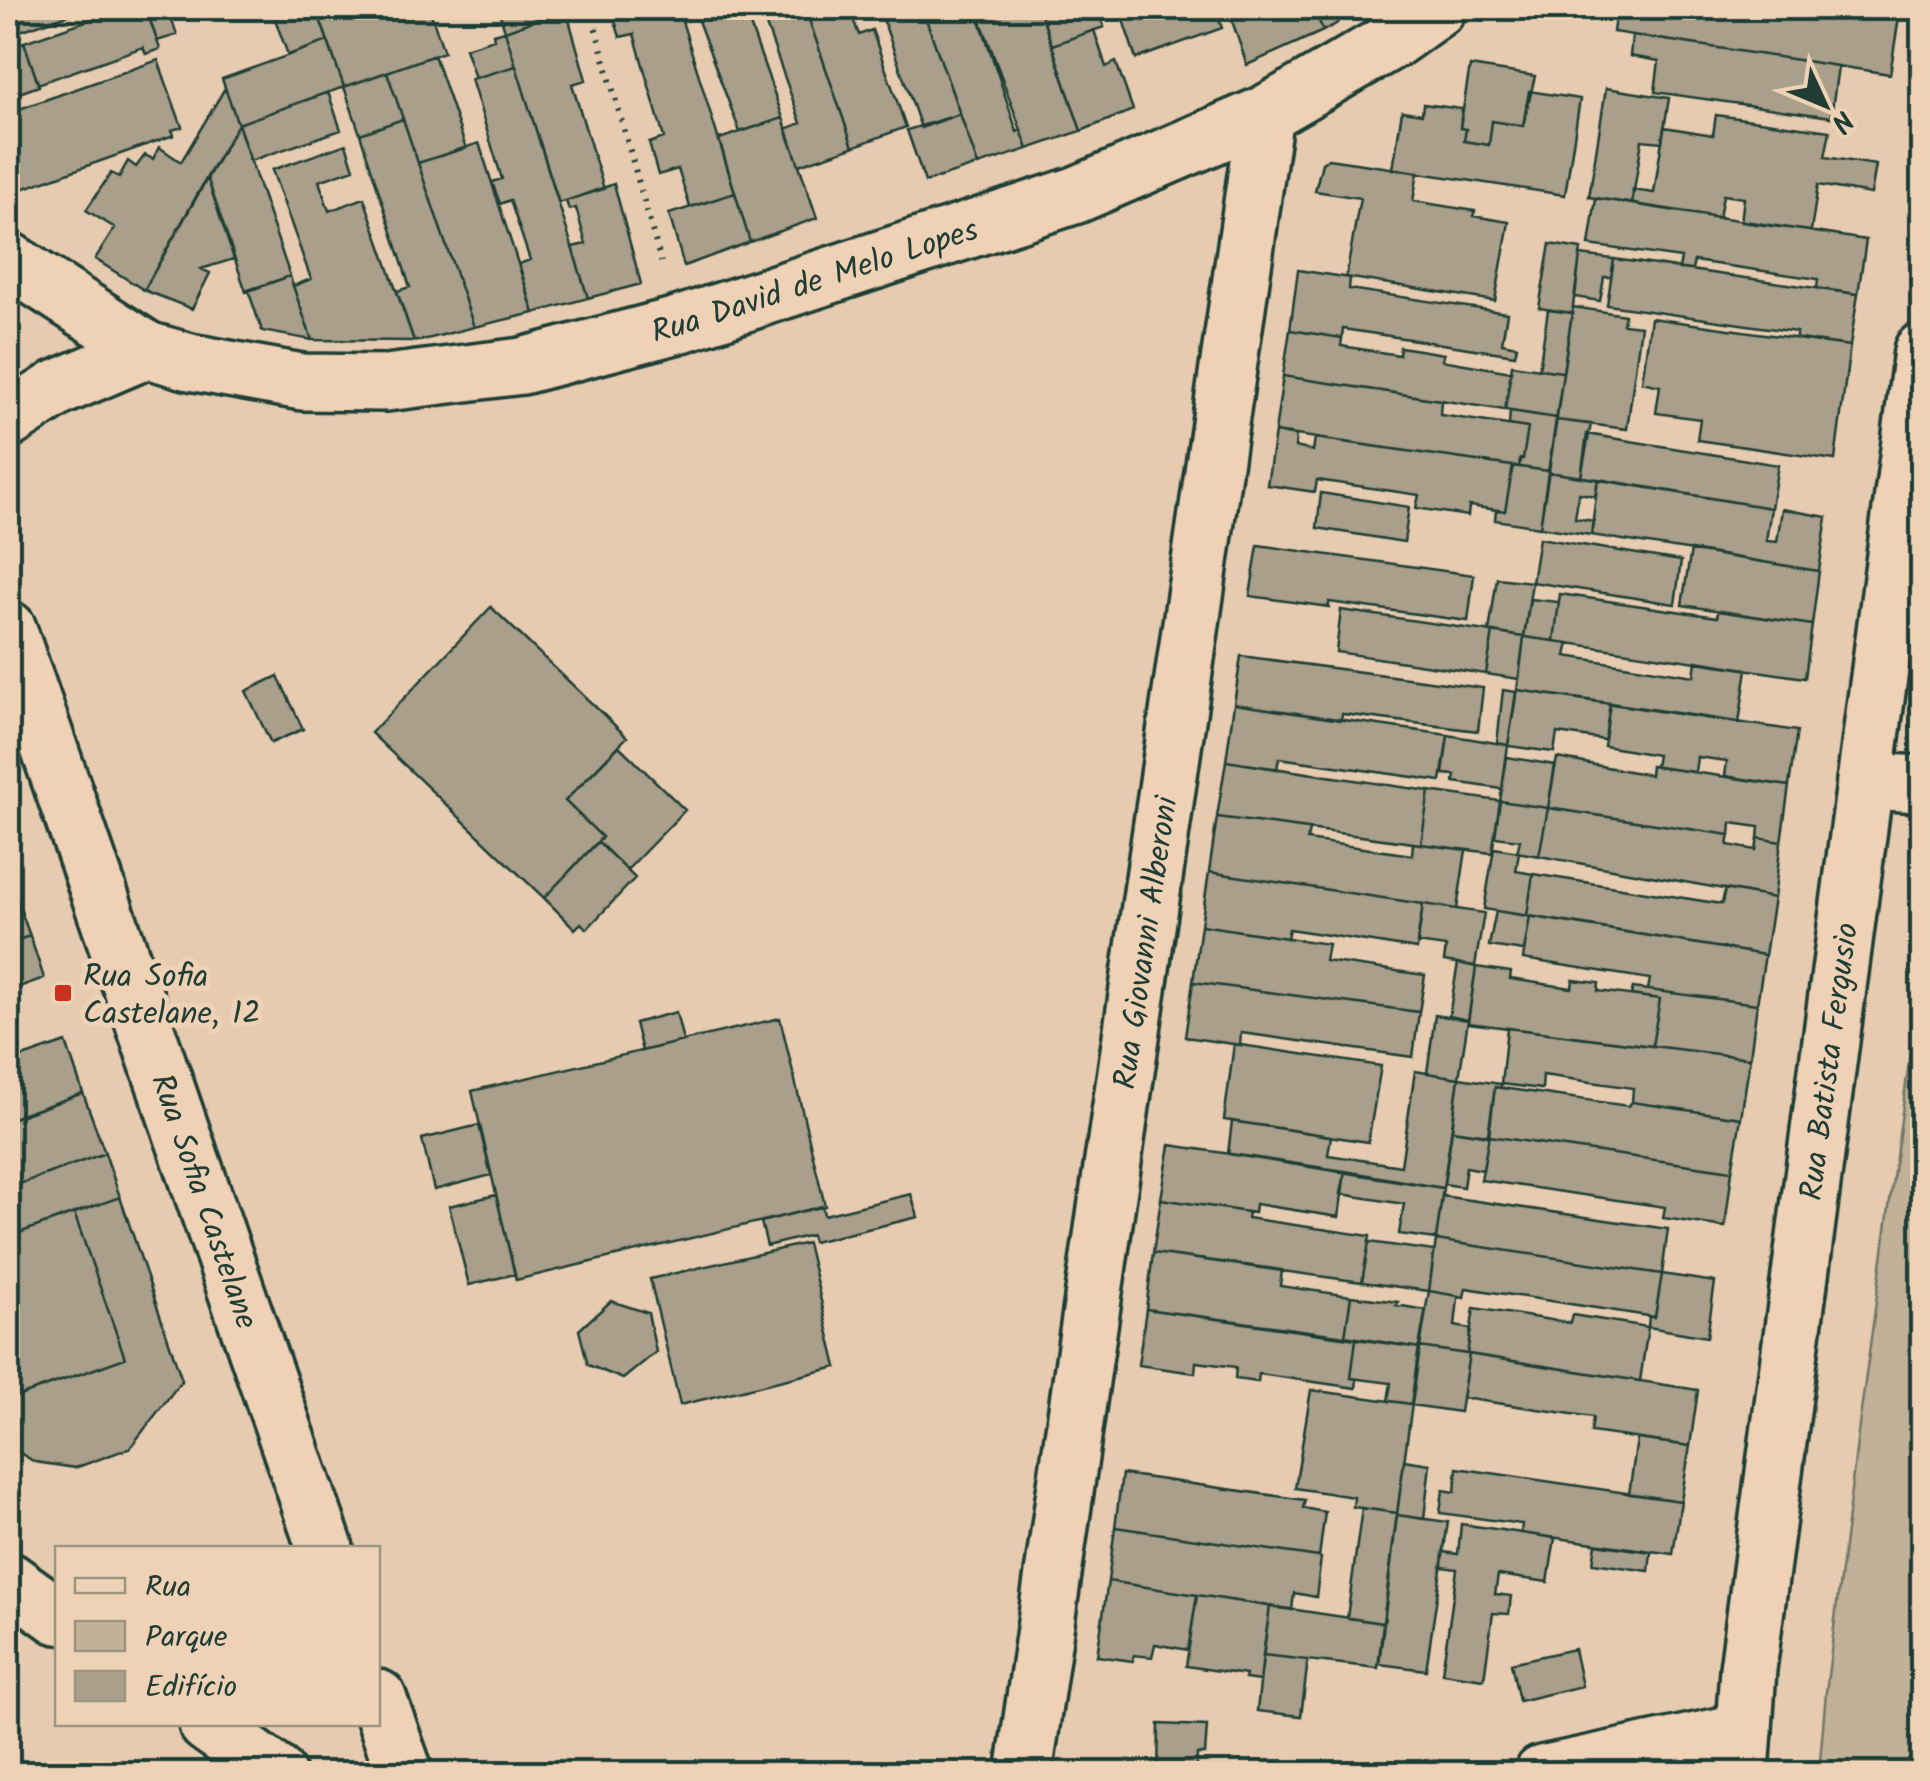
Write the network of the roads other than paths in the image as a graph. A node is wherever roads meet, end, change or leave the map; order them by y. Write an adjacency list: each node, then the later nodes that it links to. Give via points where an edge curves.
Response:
1 (1438, 8): 2 (street, Rua David de Melo Lopes)
2 (1265, 114): 4 (street, Rua David de Melo Lopes, via 1076,195 678,324 522,366 386,384 302,382); 18 (street, Rua Giovanni Alberoni)
3 (8, 260): 4 (street, Rua David de Melo Lopes)
4 (147, 350): 6 (street, via 58,388)
5 (1922, 351): 8 (street, Rua Batista Fergusio)
6 (8, 420)
7 (8, 629): 10 (street, Rua Sofia Castelane)
8 (1865, 781): 9 (street); 15 (street, Rua Batista Fergusio)
9 (1922, 784)
10 (324, 1546)
11 (8, 1580): 12 (street)
12 (55, 1614)
13 (380, 1704): 17 (street)
14 (210, 1726): 16 (street)
15 (1742, 1752): 19 (street)
16 (277, 1774)
17 (405, 1774)
18 (1024, 1774)
19 (1542, 1774)

